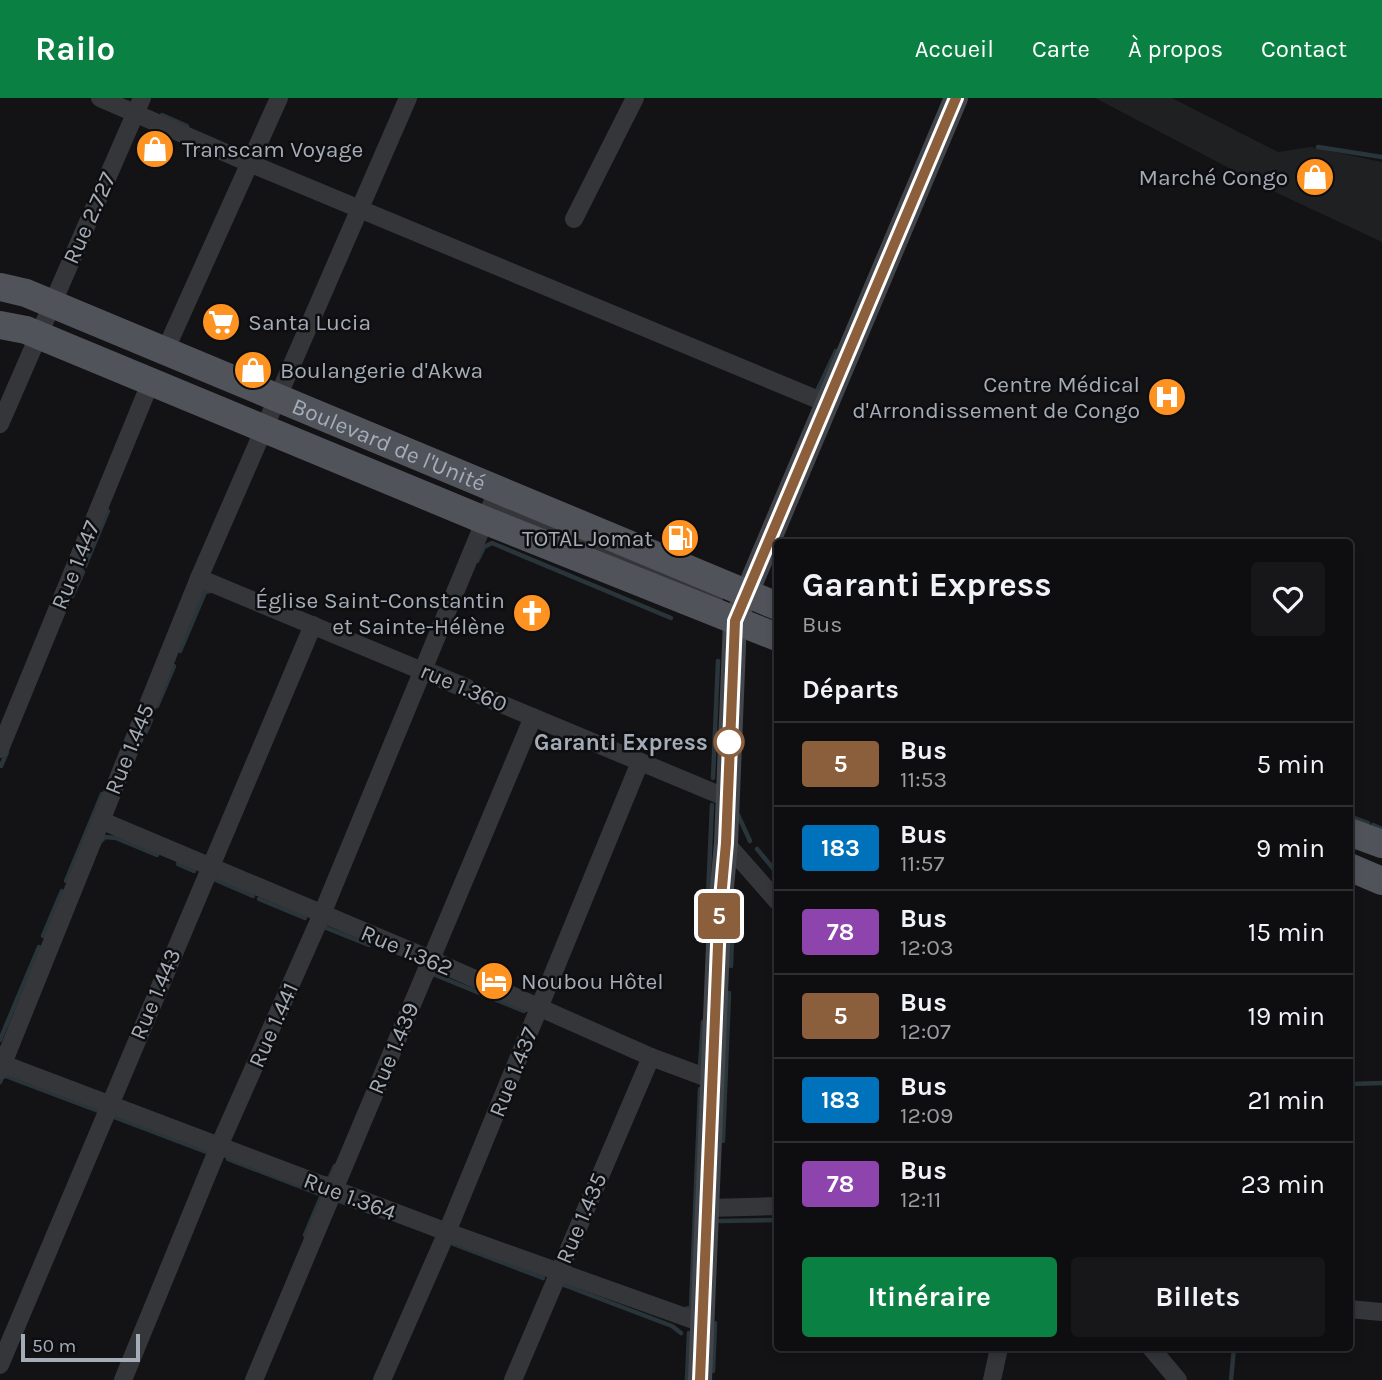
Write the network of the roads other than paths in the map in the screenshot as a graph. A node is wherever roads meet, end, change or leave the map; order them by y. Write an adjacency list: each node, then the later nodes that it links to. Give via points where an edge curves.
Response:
1 (100, 98): 6 (street)
2 (279, 98): 7 (street)
3 (408, 98): 8 (street, Rue 1.445)
4 (635, 98): 9 (street)
5 (956, 98): 17 (main road)
6 (138, 106): 7 (street); 11 (street, Rue 2.727)
7 (249, 163): 8 (street); 14 (street)
8 (360, 209): 16 (street, Rue 1.445); 17 (street)
9 (574, 219)
10 (0, 287): 11 (main road, Boulevard de l'Unité)
11 (51, 304): 13 (street, Rue 2.727); 14 (main road, Boulevard de l'Unité)
12 (0, 325): 13 (main road, Boulevard de l'Unité)
13 (36, 337): 15 (main road, Boulevard de l'Unité); 18 (street, Rue 2.727)
14 (165, 351): 16 (main road, Boulevard de l'Unité)
15 (151, 381): 19 (main road, Boulevard de l'Unité); 29 (street, Rue 1.447)
16 (278, 400): 19 (street, Rue 1.445); 20 (main road, Boulevard de l'Unité)
17 (825, 403): 22 (main road)
18 (0, 424)
19 (264, 429): 20 (main road, Boulevard de l'Unité); 21 (street, Rue 1.445)
20 (493, 509): 20 (street, via 502,522 707,606 715,604 712,595 507,509); 22 (main road, Boulevard de l'Unité); 24 (main road, Boulevard de l'Unité); 27 (street, Rue 1.441)
21 (200, 578): 25 (street, rue 1.360); 32 (street, Rue 1.445)
22 (744, 593): 23 (main road, Boulevard de l'Unité); 24 (main road)
23 (774, 605)
24 (735, 621): 26 (main road, Boulevard de l'Unité); 31 (main road)
25 (313, 625): 27 (street, rue 1.360); 36 (street, Rue 1.443)
26 (774, 636)
27 (421, 669): 28 (street, rue 1.360); 40 (street, Rue 1.441)
28 (533, 717): 30 (street, rue 1.360); 41 (street, Rue 1.439)
29 (0, 749)
30 (640, 762): 31 (street, rue 1.360); 42 (street, Rue 1.437)
31 (727, 798): 34 (main road)
32 (100, 820): 36 (street, Rue 1.362); 44 (street, Rue 1.445)
33 (1353, 834): 35 (main road)
34 (726, 843): 39 (street); 45 (main road)
35 (1382, 845)
36 (209, 866): 40 (street, Rue 1.362); 46 (street, Rue 1.443)
37 (1353, 869): 38 (main road)
38 (1382, 881)
39 (774, 898)
40 (322, 914): 41 (street, Rue 1.362); 47 (street, Rue 1.441)
41 (430, 959): 42 (street, Rue 1.362); 48 (street, Rue 1.439)
42 (539, 1007): 43 (street, Rue 1.362); 51 (street, Rue 1.437)
43 (651, 1056): 45 (street, Rue 1.362); 52 (street, Rue 1.435)
44 (1, 1066): 46 (street, Rue 1.364)
45 (713, 1080): 50 (main road)
46 (108, 1105): 47 (street, Rue 1.364); 58 (street, Rue 1.443)
47 (219, 1146): 48 (street, Rue 1.364); 59 (street, Rue 1.441)
48 (334, 1190): 51 (street, Rue 1.364); 60 (street, Rue 1.439)
49 (774, 1206): 50 (street)
50 (709, 1208): 55 (main road)
51 (447, 1232): 52 (street, Rue 1.364); 61 (street, Rue 1.437)
52 (558, 1271): 55 (street, Rue 1.364); 62 (street, Rue 1.435)
53 (1353, 1309): 54 (street)
54 (1382, 1311)
55 (702, 1323): 63 (main road)
56 (998, 1351): 64 (street)
57 (1154, 1351): 65 (street)
58 (0, 1365)
59 (123, 1380)
60 (254, 1380)
61 (382, 1380)
62 (513, 1380)
63 (700, 1380)
64 (992, 1380)
65 (1178, 1380)

